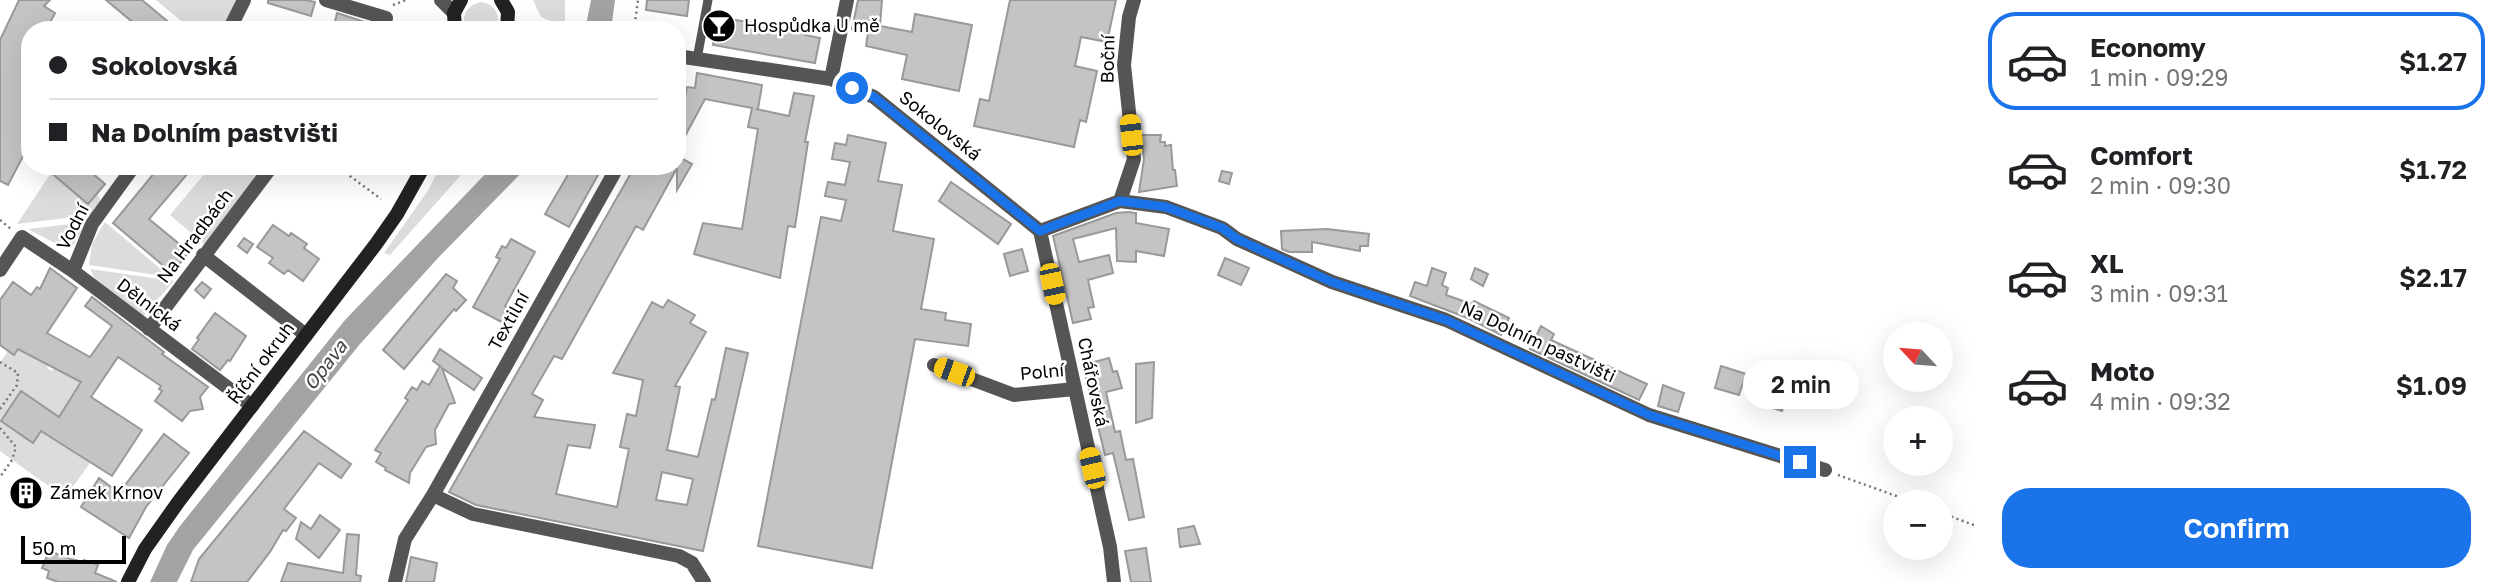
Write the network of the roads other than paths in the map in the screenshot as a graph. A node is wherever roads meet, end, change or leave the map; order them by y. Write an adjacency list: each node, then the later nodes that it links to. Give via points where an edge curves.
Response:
1 (244, 0): 9 (street)
2 (326, 0): 10 (street)
3 (441, 0): 8 (street)
4 (501, 0): 11 (main road)
5 (708, 0): 13 (lane)
6 (847, 0): 14 (street)
7 (1134, 0): 19 (street, Boční, via 1124,65 1134,159)
8 (458, 6)
9 (234, 21)
10 (375, 21)
11 (508, 21)
12 (686, 58): 13 (street, Sokolovská)
13 (698, 59): 14 (street, Sokolovská)
14 (831, 79): 20 (street, Sokolovská, via 874,97)
15 (127, 175): 23 (street, Vodní, via 92,224)
16 (265, 175): 21 (street, Na Hradbách)
17 (419, 175): 25 (main road, Říční okruh, via 397,214)
18 (613, 175): 30 (street, Textilní)
19 (1120, 201): 20 (street); 29 (street, Na Dolním pastvišti, via 1166,207 1222,228 1295,267 1446,320 1649,415)
20 (1040, 231): 27 (street, Chářovská)
21 (203, 255): 24 (street, Na Hradbách); 25 (street)
22 (0, 270): 23 (street, Dělnická, via 22,237)
23 (73, 271): 24 (street, Dělnická)
24 (152, 332): 28 (street, Dělnická)
25 (306, 335): 28 (main road, Říční okruh)
26 (934, 365): 27 (street, Polní, via 1014,394)
27 (1075, 389): 34 (street, Chářovská)
28 (252, 407): 31 (main road, Říční okruh, via 145,549)
29 (1825, 470)
30 (433, 495): 32 (street, Textilní, via 405,539); 33 (street, via 473,514 679,556 692,563)
31 (128, 582)
32 (394, 582)
33 (704, 582)
34 (1114, 582)

